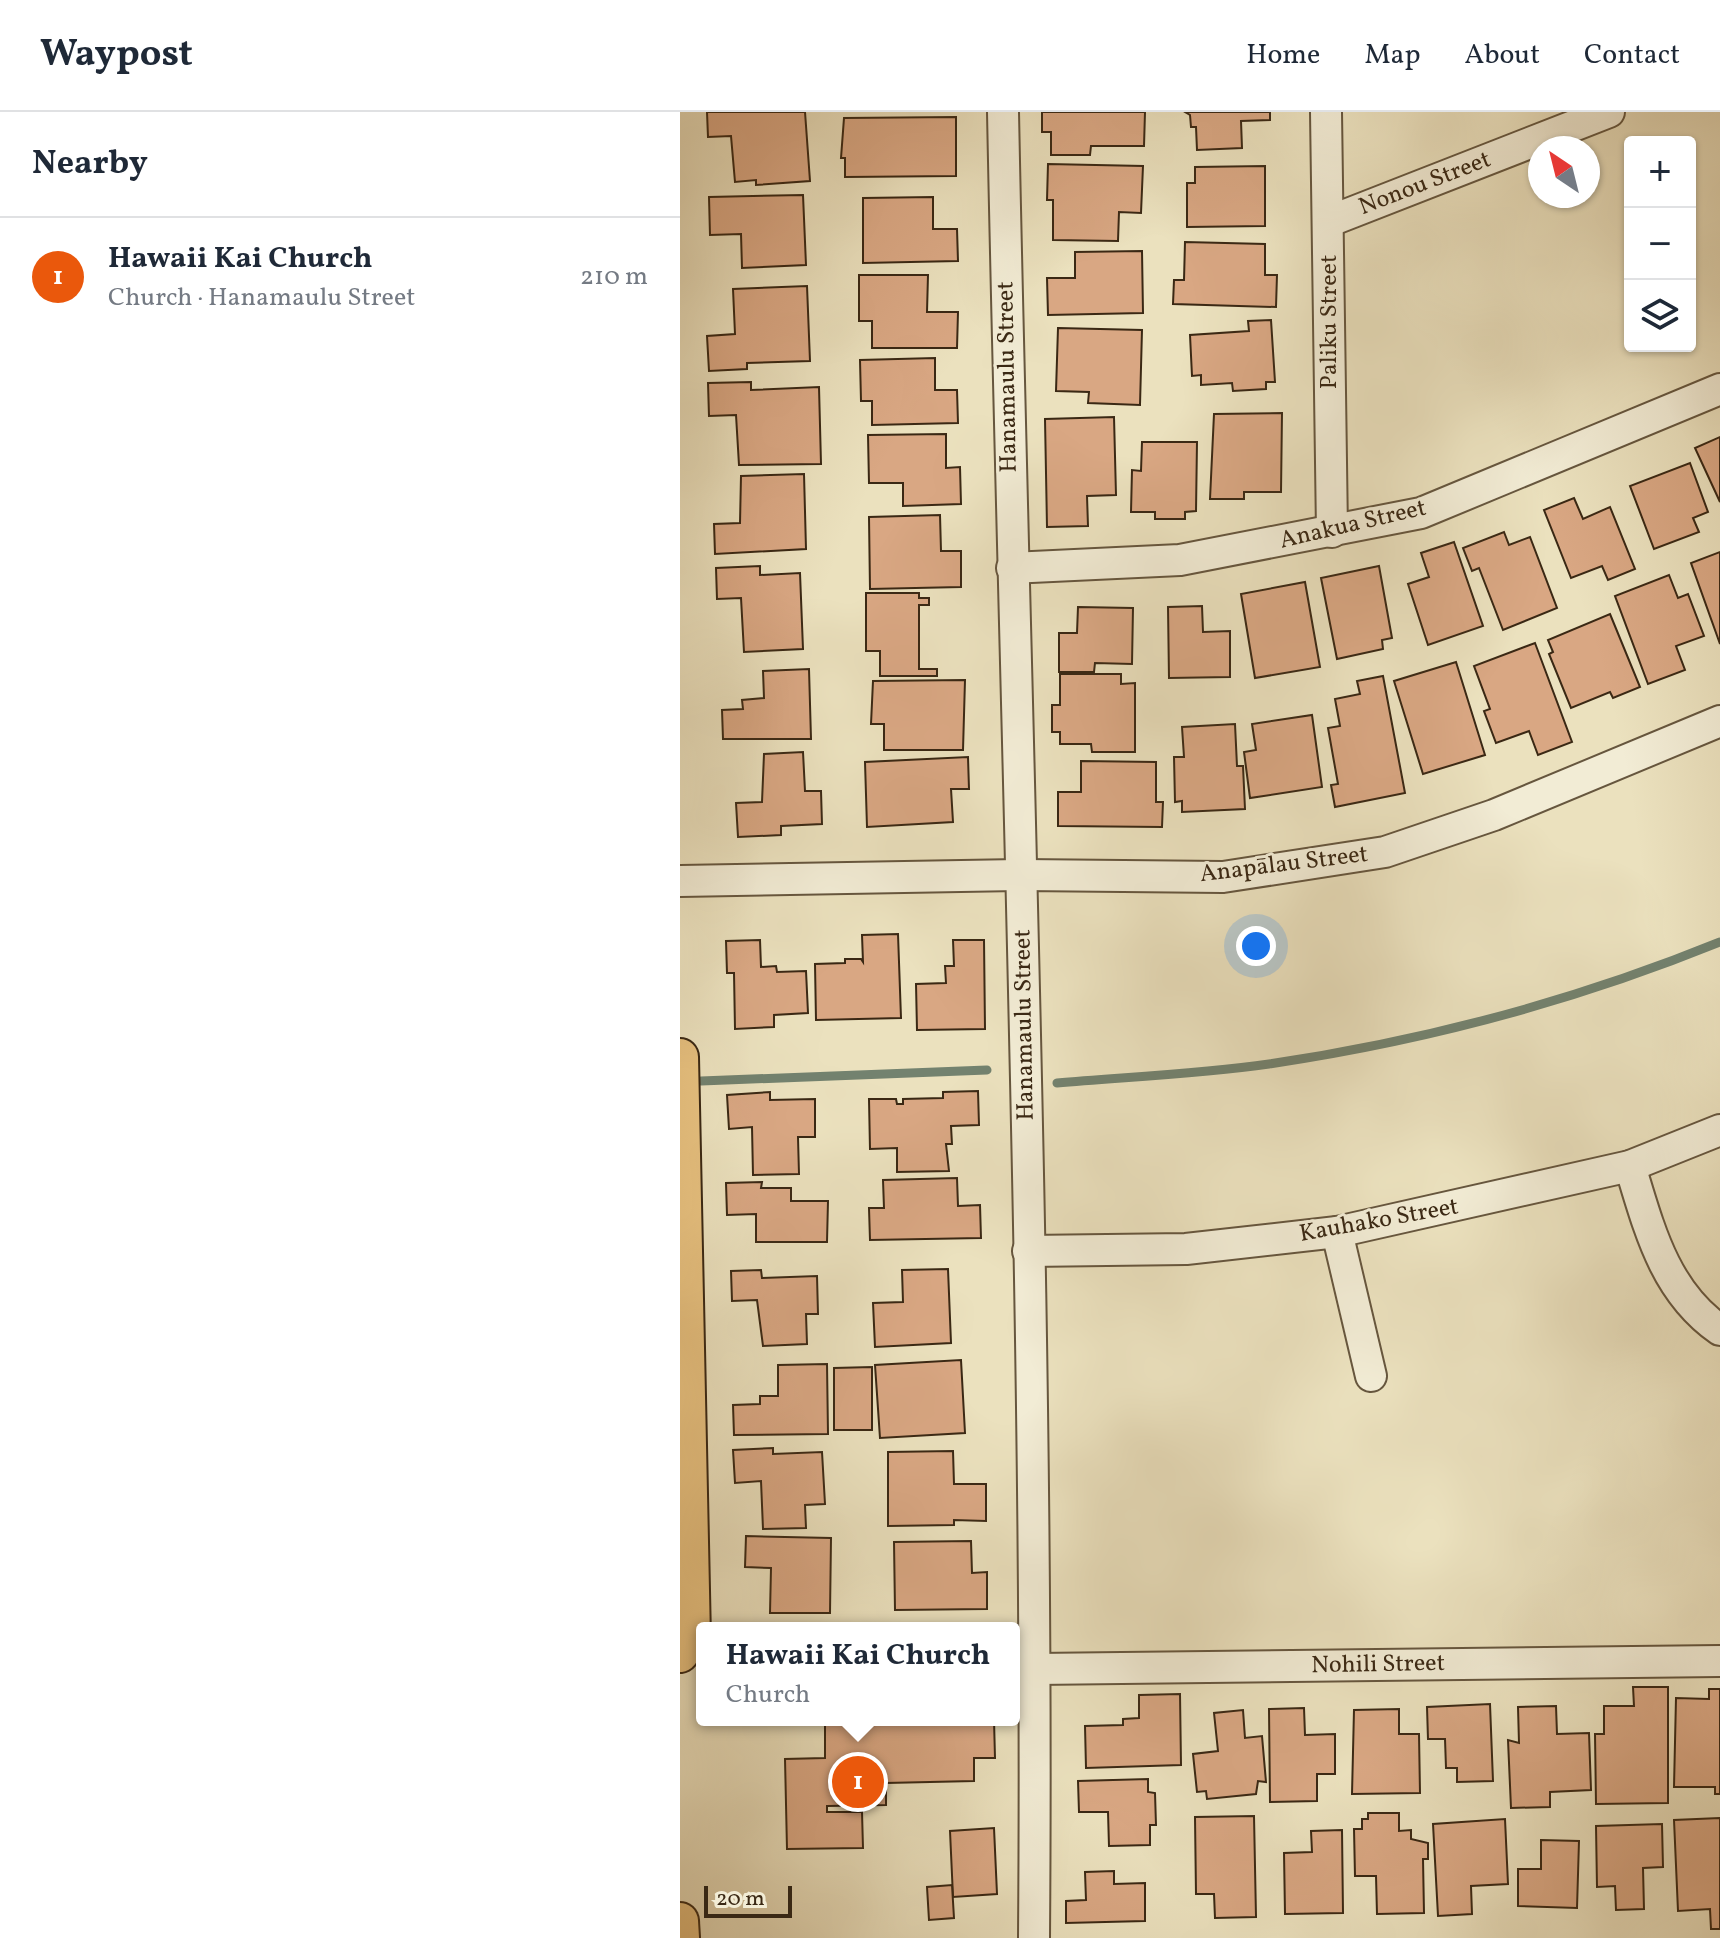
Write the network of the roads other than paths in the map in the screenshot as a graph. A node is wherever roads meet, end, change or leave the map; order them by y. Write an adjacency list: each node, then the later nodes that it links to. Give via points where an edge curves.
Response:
1 (1003, 112): 7 (street, Hanamaulu Street)
2 (1326, 112): 4 (street, Paliku Street)
3 (1609, 112): 4 (street, Nonou Street)
4 (1330, 221): 6 (street, Paliku Street)
5 (1720, 389): 6 (street, Anakua Street, via 1421,513)
6 (1332, 532): 7 (street, Anakua Street, via 1180,560)
7 (1012, 568): 9 (street, Hanamaulu Street)
8 (1720, 721): 9 (street, Anapālau Street, via 1494,815 1385,852 1223,877)
9 (1023, 875): 10 (street, Anapālau Street); 15 (street, Hanamaulu Street)
10 (680, 881)
11 (680, 1057): 18 (main road, via 692,1639)
12 (1720, 1130): 13 (street, Kauhako Street)
13 (1630, 1166): 14 (street, Kauhako Street); 16 (street, via 1673,1283)
14 (1337, 1232): 15 (street, Kauhako Street, via 1186,1249); 17 (street)
15 (1028, 1251): 20 (street, Hanamaulu Street)
16 (1720, 1330)
17 (1371, 1376)
18 (680, 1654)
19 (1720, 1661): 20 (street, Nohili Street)
20 (1036, 1669): 23 (street, Hanamaulu Street)
21 (680, 1921): 22 (main road)
22 (681, 1938)
23 (1034, 1938)

